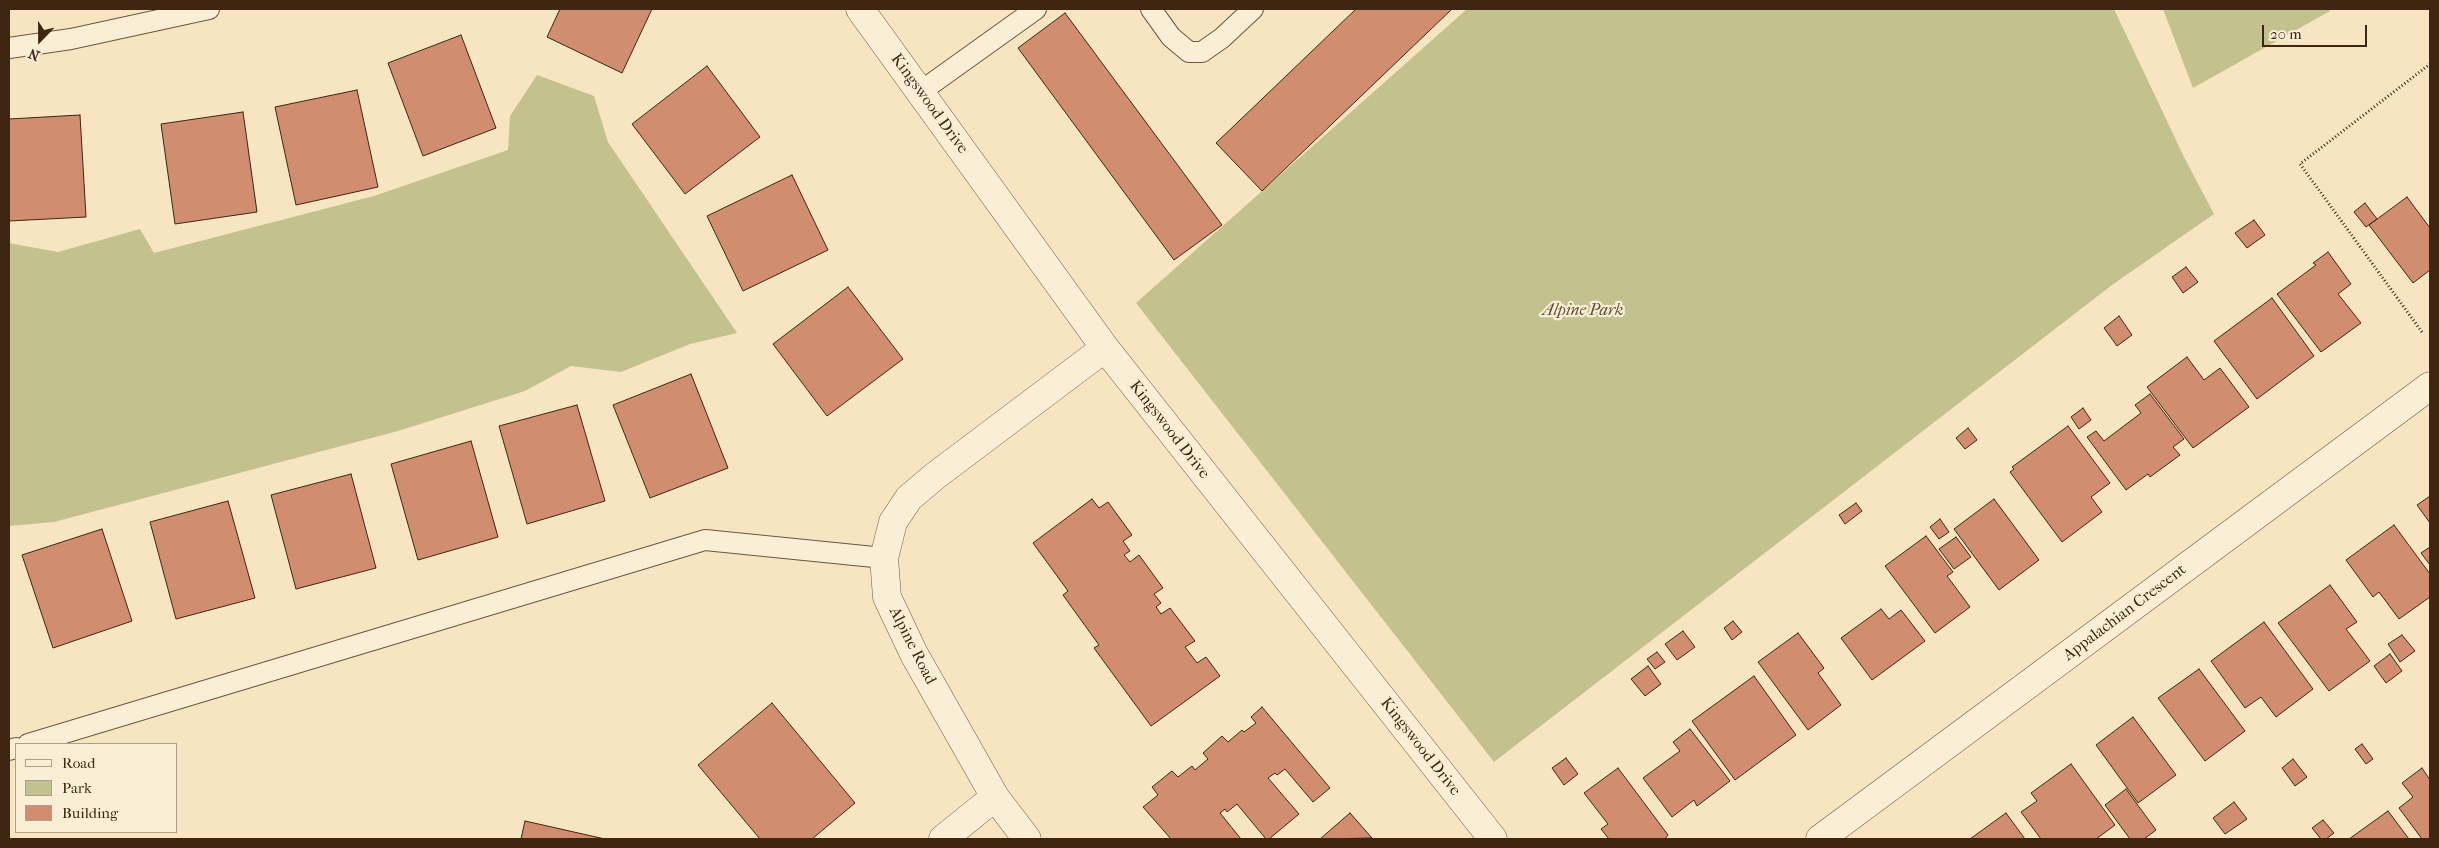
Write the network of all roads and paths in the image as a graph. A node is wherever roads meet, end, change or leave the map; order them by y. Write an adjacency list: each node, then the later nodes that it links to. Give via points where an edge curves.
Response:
1 (209, 9): 6 (lane, via 72,40)
2 (860, 9): 8 (street, Kingswood Drive)
3 (1036, 9): 8 (lane)
4 (1151, 9): 5 (lane, via 1171,37 1188,52 1202,52)
5 (1253, 9)
6 (9, 48)
7 (2430, 64): 9 (path, via 2300,164)
8 (920, 92): 10 (street, Kingswood Drive)
9 (2422, 332)
10 (1105, 348): 12 (street, Alpine Road, via 909,498 894,522); 17 (street, Kingswood Drive)
11 (2430, 386): 18 (street, Appalachian Crescent)
12 (884, 558): 13 (lane, via 705,540); 14 (street, Alpine Road, via 887,597 914,654)
13 (31, 743)
14 (995, 796): 15 (street); 16 (street, Alpine Road)
15 (943, 839)
16 (1027, 839)
17 (1493, 839)
18 (1820, 839)

